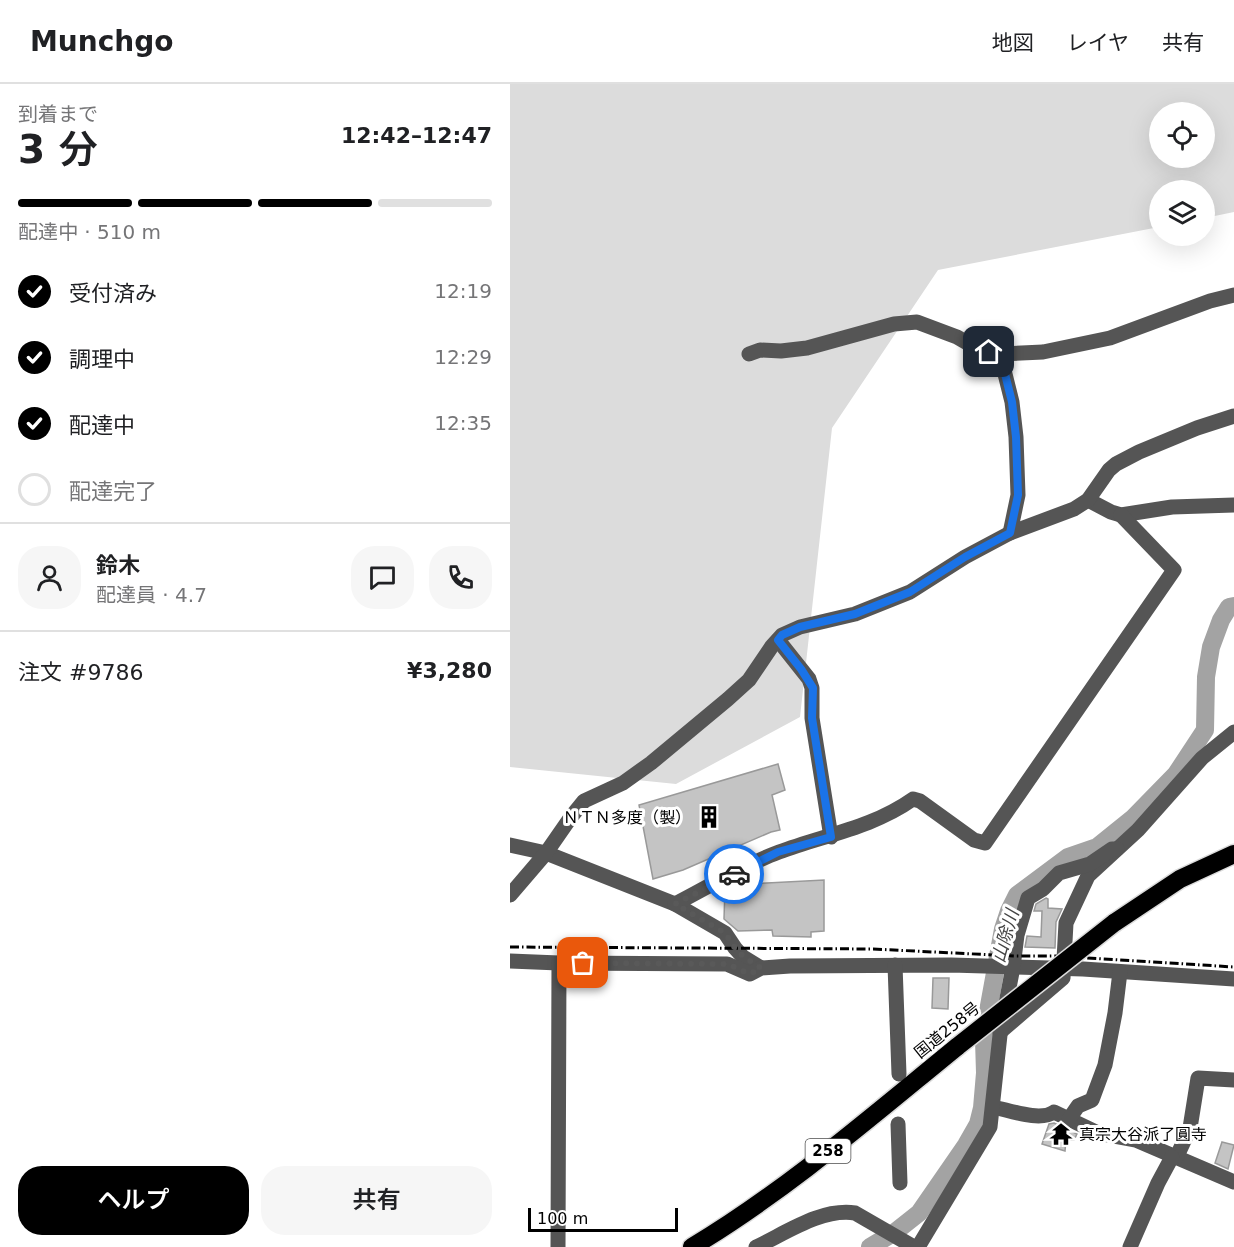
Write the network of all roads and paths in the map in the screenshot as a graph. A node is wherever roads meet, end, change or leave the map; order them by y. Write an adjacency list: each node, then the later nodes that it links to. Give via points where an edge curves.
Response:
1 (1234, 295): 3 (street, via 1110,338 1043,352)
2 (749, 354): 3 (street, via 807,348 894,324 917,322 976,348)
3 (1000, 354): 8 (street, via 1016,437 1018,495)
4 (1234, 416): 5 (street, via 1116,464)
5 (1088, 500): 7 (street); 8 (street)
6 (1234, 505): 7 (street, via 1172,507)
7 (1121, 515): 11 (street, via 1174,570 985,843 974,840 920,801 913,800 896,811)
8 (1010, 533): 9 (street, via 910,592 855,614 800,627)
9 (778, 640): 11 (street, via 813,688 812,718); 14 (street, via 749,680 651,763 623,783 584,801)
10 (1234, 732): 13 (street, via 1202,758)
11 (831, 837): 17 (street, via 778,852)
12 (510, 845): 14 (street)
13 (1117, 849): 21 (street, via 1090,864 1059,873 1028,898); 23 (street, via 1088,876 1078,895 1066,923)
14 (546, 853): 16 (street); 17 (street)
15 (1234, 854): 37 (highway, 国道258号 / 258, bridge, via 1180,879 1114,923 811,1164 733,1223)
16 (510, 895)
17 (675, 904): 22 (street, via 725,933 739,953)
18 (510, 961): 19 (street)
19 (559, 963): 22 (street, via 727,964 750,974); 36 (street)
20 (895, 965): 21 (street); 22 (street); 27 (street)
21 (1002, 966): 23 (street); 26 (street)
22 (761, 968)
23 (1063, 969): 24 (street); 26 (street, via 1063,978)
24 (1120, 972): 25 (street); 30 (street, via 1105,1065 1092,1100 1078,1106)
25 (1234, 979)
26 (1000, 1032): 29 (street)
27 (899, 1074)
28 (1234, 1080): 32 (street, via 1198,1078 1190,1128)
29 (993, 1107): 30 (street, via 1039,1116 1054,1112); 35 (street, via 990,1127)
30 (1069, 1119): 32 (street, via 1098,1133 1136,1140)
31 (898, 1124): 34 (street)
32 (1175, 1157): 33 (street); 39 (street, via 1158,1183)
33 (1234, 1182)
34 (900, 1183)
35 (915, 1246): 38 (street, via 855,1213 834,1212)
36 (558, 1247)
37 (692, 1247)
38 (756, 1247)
39 (1130, 1247)

